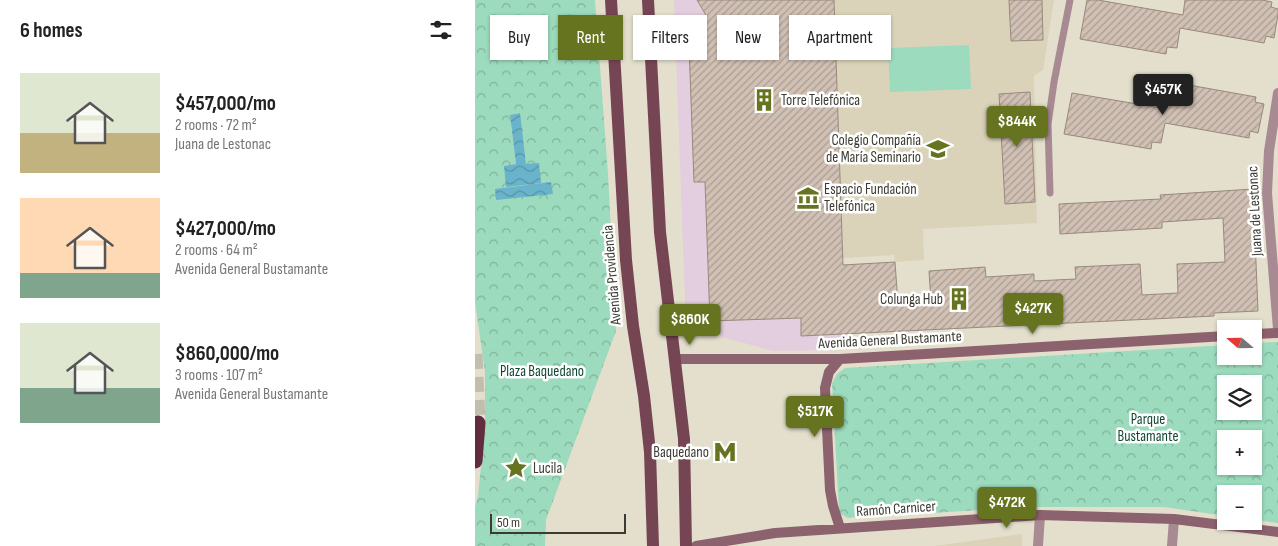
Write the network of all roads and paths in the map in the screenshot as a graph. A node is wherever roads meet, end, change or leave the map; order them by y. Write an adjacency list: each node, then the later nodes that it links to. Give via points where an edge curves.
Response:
1 (611, 0): 18 (main road, Avenida Providencia, via 627,268 650,452)
2 (648, 0): 10 (main road, via 660,232)
3 (1070, 0): 5 (lane, via 1049,115)
4 (1278, 93): 6 (street, Juana de Lestonac, via 1269,151 1267,193)
5 (1050, 193)
6 (1278, 329)
7 (1278, 333): 8 (main road)
8 (1263, 334)
9 (1217, 337): 11 (main road, Avenida General Bustamante)
10 (675, 359): 11 (main road, Avenida General Bustamante); 19 (main road, via 684,439)
11 (840, 359): 16 (main road, via 829,372 825,388 830,490)
12 (478, 423): 13 (highway)
13 (475, 461)
14 (1040, 515): 15 (main road, Ramón Carnicer); 16 (main road, Ramón Carnicer); 21 (street)
15 (1174, 518): 17 (main road, Ramón Carnicer); 22 (street)
16 (840, 528): 20 (main road, Ramón Carnicer, via 775,532)
17 (1278, 532)
18 (653, 546)
19 (687, 546)
20 (696, 546)
21 (1038, 546)
22 (1172, 546)

